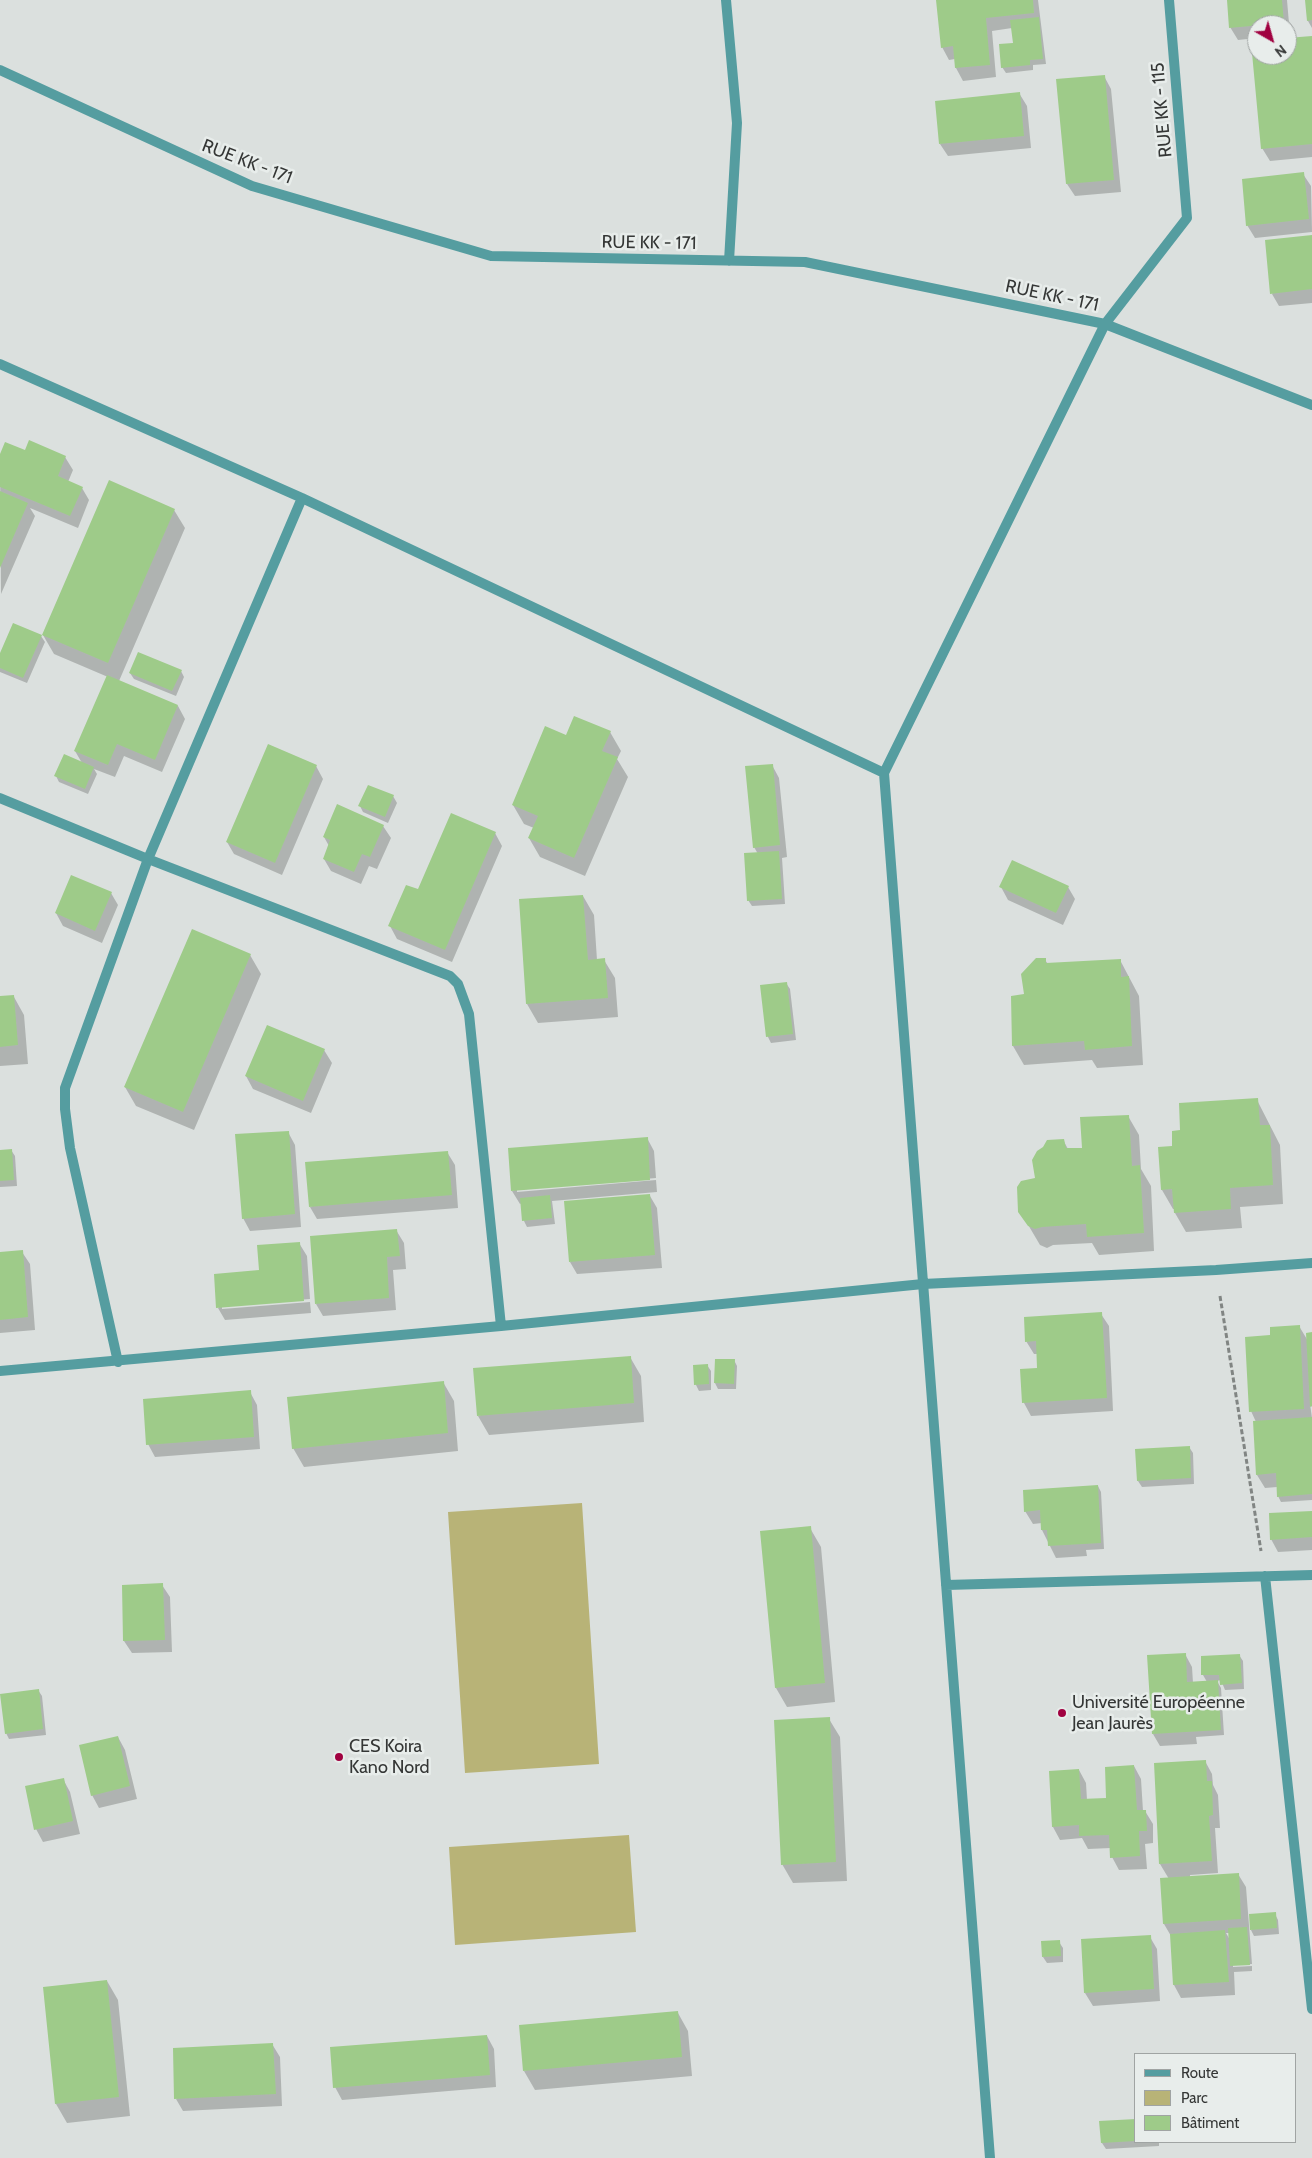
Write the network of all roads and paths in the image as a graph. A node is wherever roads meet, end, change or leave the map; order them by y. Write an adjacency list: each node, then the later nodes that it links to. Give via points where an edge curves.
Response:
1 (726, 0): 4 (street, via 737,122)
2 (1169, 0): 5 (street, RUE KK - 115, via 1187,218)
3 (0, 70): 4 (street, RUE KK - 171, via 252,186 492,256)
4 (730, 261): 5 (street, RUE KK - 171, via 805,262)
5 (1105, 324): 7 (street, RUE KK - 171); 9 (street)
6 (0, 364): 8 (street)
7 (1312, 405)
8 (302, 498): 9 (street); 11 (street)
9 (884, 774): 14 (street)
10 (0, 798): 11 (street)
11 (148, 859): 15 (street, via 450,976 458,984 469,1014); 16 (street, via 64,1088 70,1148)
12 (1312, 1263): 13 (street)
13 (1216, 1270): 14 (street); 19 (path)
14 (923, 1284): 15 (street); 20 (street)
15 (501, 1326): 16 (street)
16 (118, 1362): 17 (street)
17 (0, 1371)
18 (1312, 1575): 19 (street)
19 (1264, 1576): 20 (street); 21 (street)
20 (946, 1585): 22 (street)
21 (1312, 2009)
22 (990, 2158)

